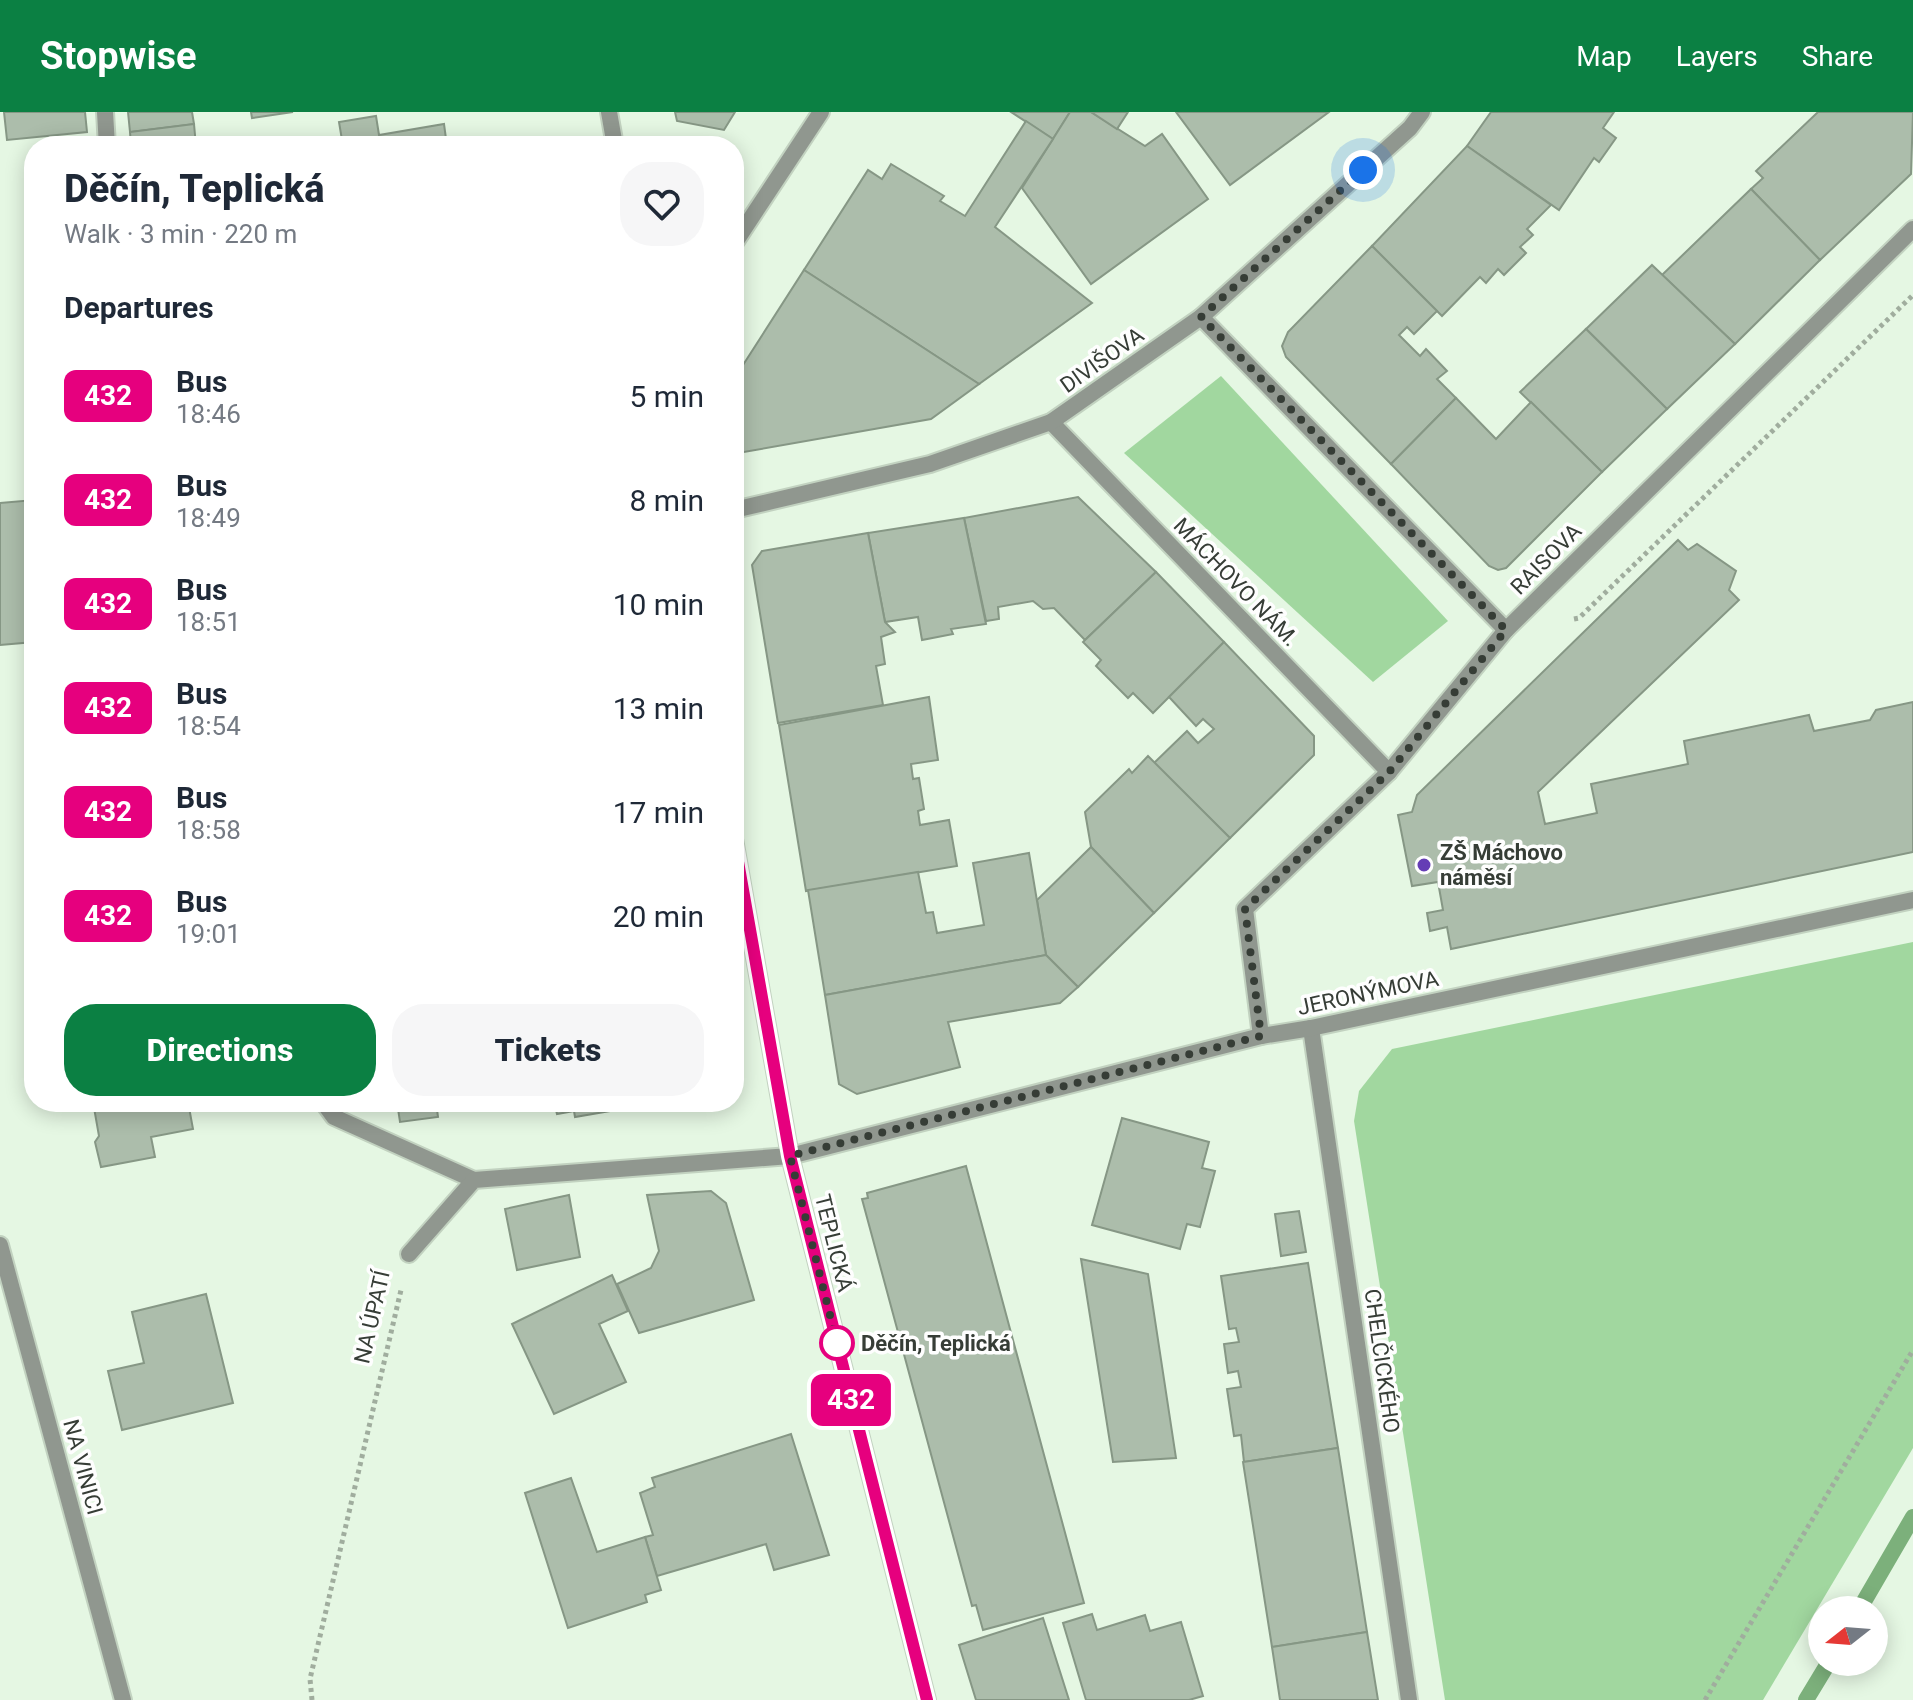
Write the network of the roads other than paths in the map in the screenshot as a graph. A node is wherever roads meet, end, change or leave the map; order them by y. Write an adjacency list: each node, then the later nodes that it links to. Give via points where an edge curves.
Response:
1 (105, 112): 5 (street)
2 (609, 112): 6 (street)
3 (821, 112): 7 (street)
4 (1422, 112): 9 (street, DIVIŠOVA)
5 (106, 136)
6 (613, 136)
7 (744, 229)
8 (1913, 229): 12 (street, RAISOVA)
9 (1201, 317): 10 (street, DIVIŠOVA); 12 (street)
10 (1051, 422): 11 (street, DIVIŠOVA, via 930,464); 13 (street, MÁCHOVO NÁM.)
11 (744, 508)
12 (1506, 630): 13 (street, RAISOVA)
13 (1389, 772): 17 (street, RAISOVA, via 1245,909)
14 (744, 896): 19 (street, TEPLICKÁ)
15 (1913, 900): 16 (street, JERONÝMOVA)
16 (1311, 1028): 17 (street, JERONÝMOVA); 25 (street, CHELČICKÉHO)
17 (1261, 1036): 19 (street, JERONÝMOVA)
18 (330, 1112): 20 (street)
19 (790, 1156): 20 (street); 24 (street, TEPLICKÁ)
20 (474, 1180): 22 (street, NA ÚPATÍ)
21 (0, 1245): 23 (street, NA VINICI)
22 (409, 1254)
23 (123, 1700)
24 (927, 1700)
25 (1409, 1700)

